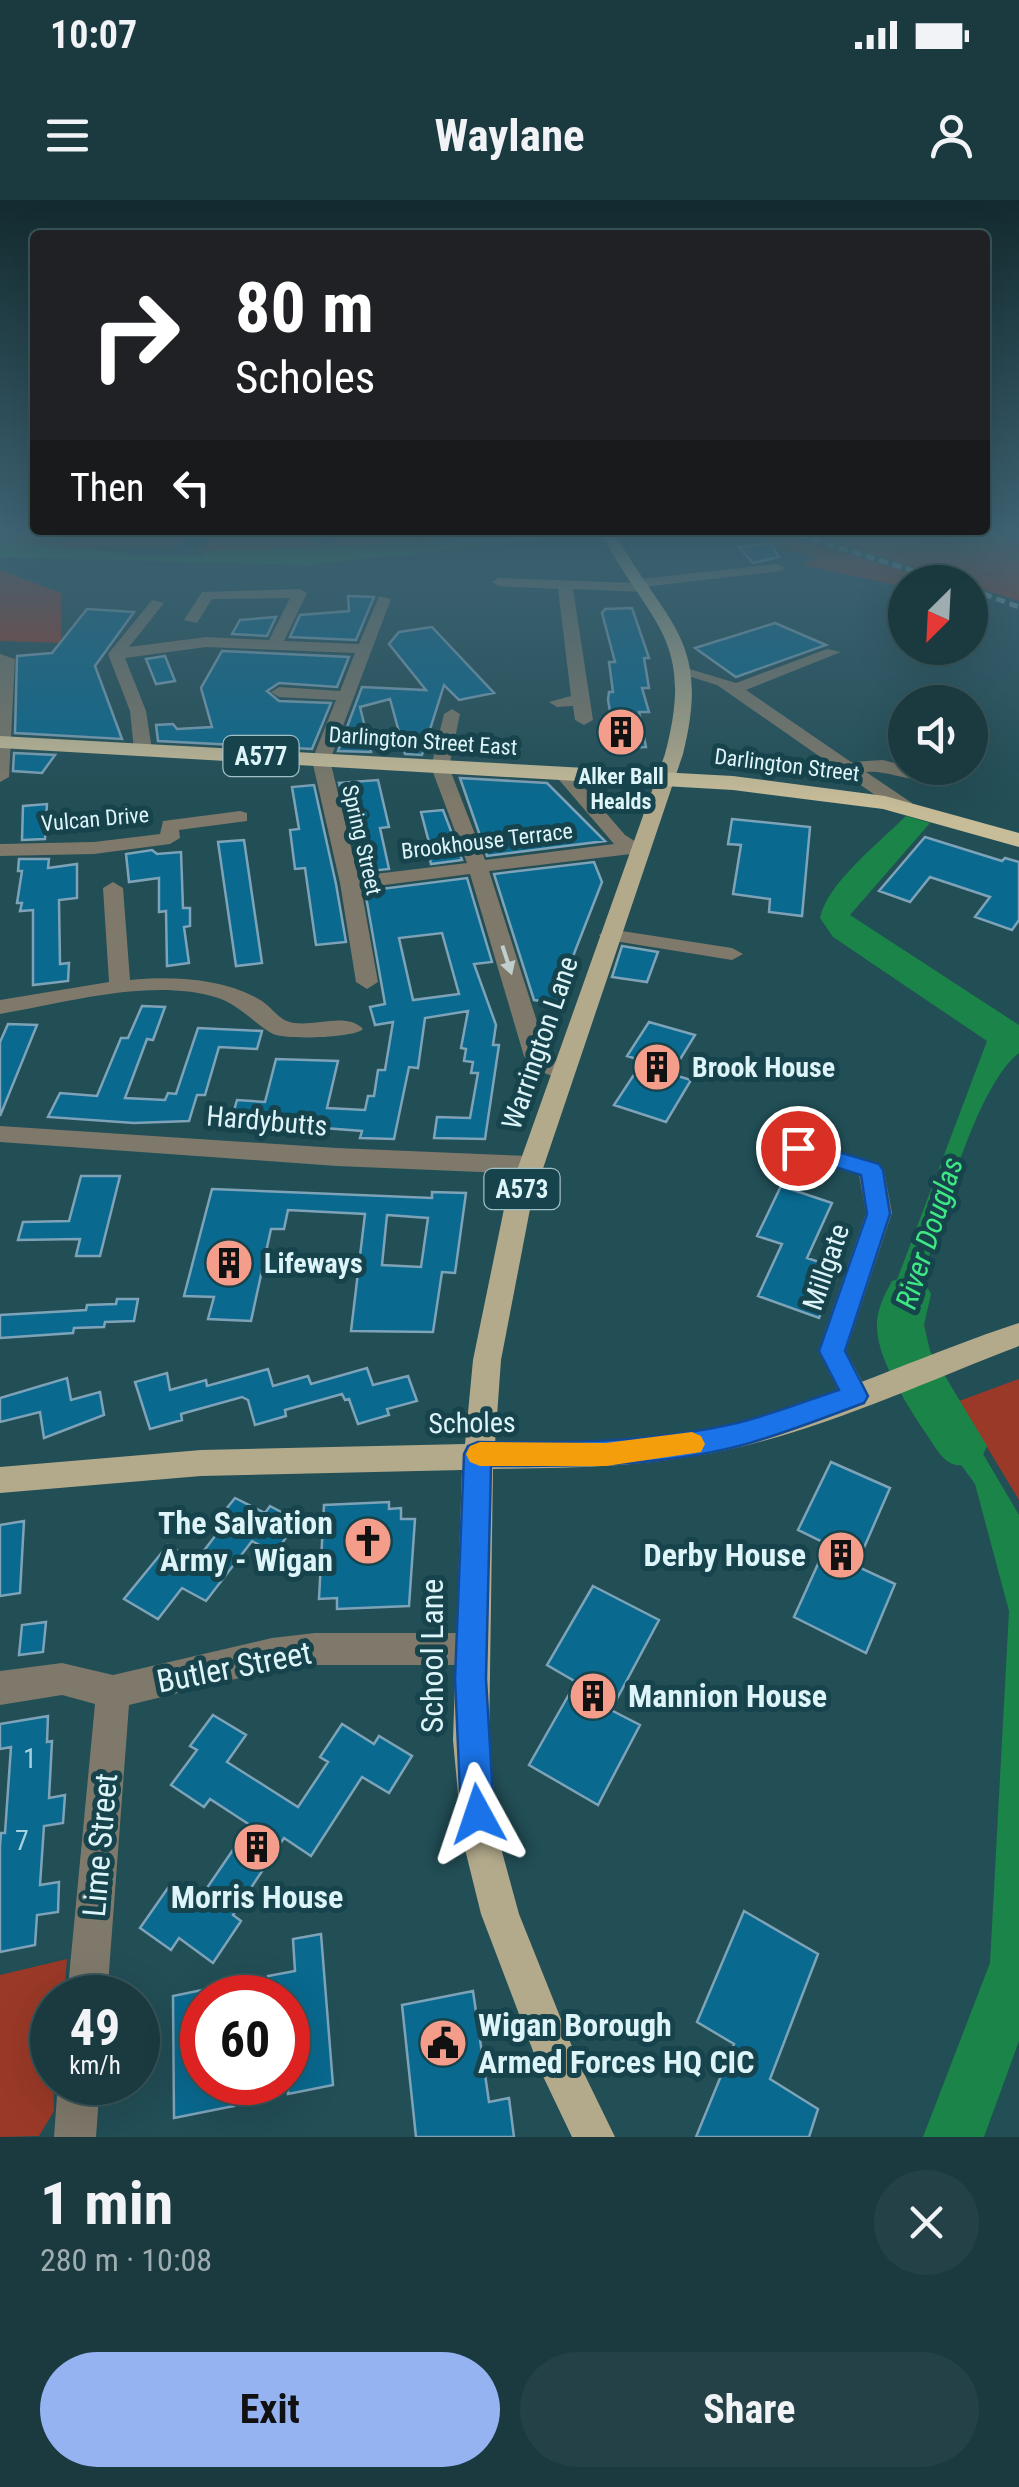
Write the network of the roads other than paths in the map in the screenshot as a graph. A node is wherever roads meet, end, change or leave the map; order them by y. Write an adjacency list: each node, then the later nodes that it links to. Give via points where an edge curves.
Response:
1 (139, 625): 9 (street)
2 (283, 625): 6 (street)
3 (374, 625): 7 (street, Spring Street)
4 (570, 625): 16 (street)
5 (668, 625): 11 (main road, A573)
6 (274, 644): 7 (street); 9 (street, via 206,642)
7 (366, 649): 15 (street, Spring Street)
8 (833, 652): 13 (street)
9 (116, 654): 21 (street, via 138,711)
10 (4, 659): 12 (street)
11 (684, 680): 13 (street); 28 (main road, A573, via 680,734)
12 (1, 689): 20 (street)
13 (736, 690): 25 (street)
14 (279, 692): 15 (street)
15 (346, 696): 22 (street, Spring Street)
16 (580, 701): 17 (street); 19 (street)
17 (557, 702)
18 (452, 714): 24 (street)
19 (584, 720)
20 (1, 742): 21 (highway, Darlington Street East / A577); 27 (street)
21 (143, 750): 22 (highway, Darlington Street East / A577)
22 (322, 760): 24 (highway, Darlington Street East / A577); 36 (street, Spring Street)
23 (888, 766): 25 (street)
24 (440, 767): 26 (highway, Darlington Street East / A577); 35 (street)
25 (845, 768): 30 (street)
26 (563, 774): 28 (highway, Darlington Street East / A577); 33 (street)
27 (0, 776)
28 (664, 777): 30 (highway, Darlington Street / A577); 33 (main road, Warrington Lane / A573)
29 (916, 785): 30 (street)
30 (906, 803): 32 (highway, Darlington Street / A577)
31 (240, 817): 34 (street, Vulcan Drive, via 170,825 170,838)
32 (1019, 840)
33 (634, 849): 35 (street, Brookhouse Terrace); 38 (main road, Warrington Lane / A573)
34 (0, 850)
35 (478, 867): 36 (street, Brookhouse Terrace); 44 (street, one-way to 44, via 536,1056)
36 (350, 883): 40 (street, Spring Street)
37 (113, 888): 41 (street)
38 (609, 935): 39 (street); 44 (main road, Warrington Lane / A573)
39 (732, 954)
40 (367, 982)
41 (120, 990): 42 (street); 43 (street, via 182,984 229,992 282,1029)
42 (0, 1008)
43 (352, 1029)
44 (562, 1070): 47 (main road, Warrington Lane / A573)
45 (0, 1134): 47 (street, Hardybutts)
46 (798, 1148): 49 (street, Millgate, via 871,1170 879,1214 832,1351)
47 (529, 1165): 50 (main road, Warrington Lane / A573, via 498,1302)
48 (1019, 1334): 49 (main road, Scholes)
49 (855, 1396): 50 (main road, Scholes, via 739,1434 662,1449)
50 (478, 1454): 51 (main road, Scholes, via 201,1463); 52 (main road, School Lane / A573)
51 (0, 1480)
52 (471, 1649): 54 (street, Butler Street, via 272,1654); 58 (main road, School Lane / A573, via 471,1740 488,1872 562,2072)
53 (0, 1688): 54 (street, Butler Street, via 62,1680)
54 (113, 1692): 55 (street, Lime Street)
55 (89, 1975)
56 (78, 2105): 57 (street)
57 (75, 2137)
58 (594, 2137)

